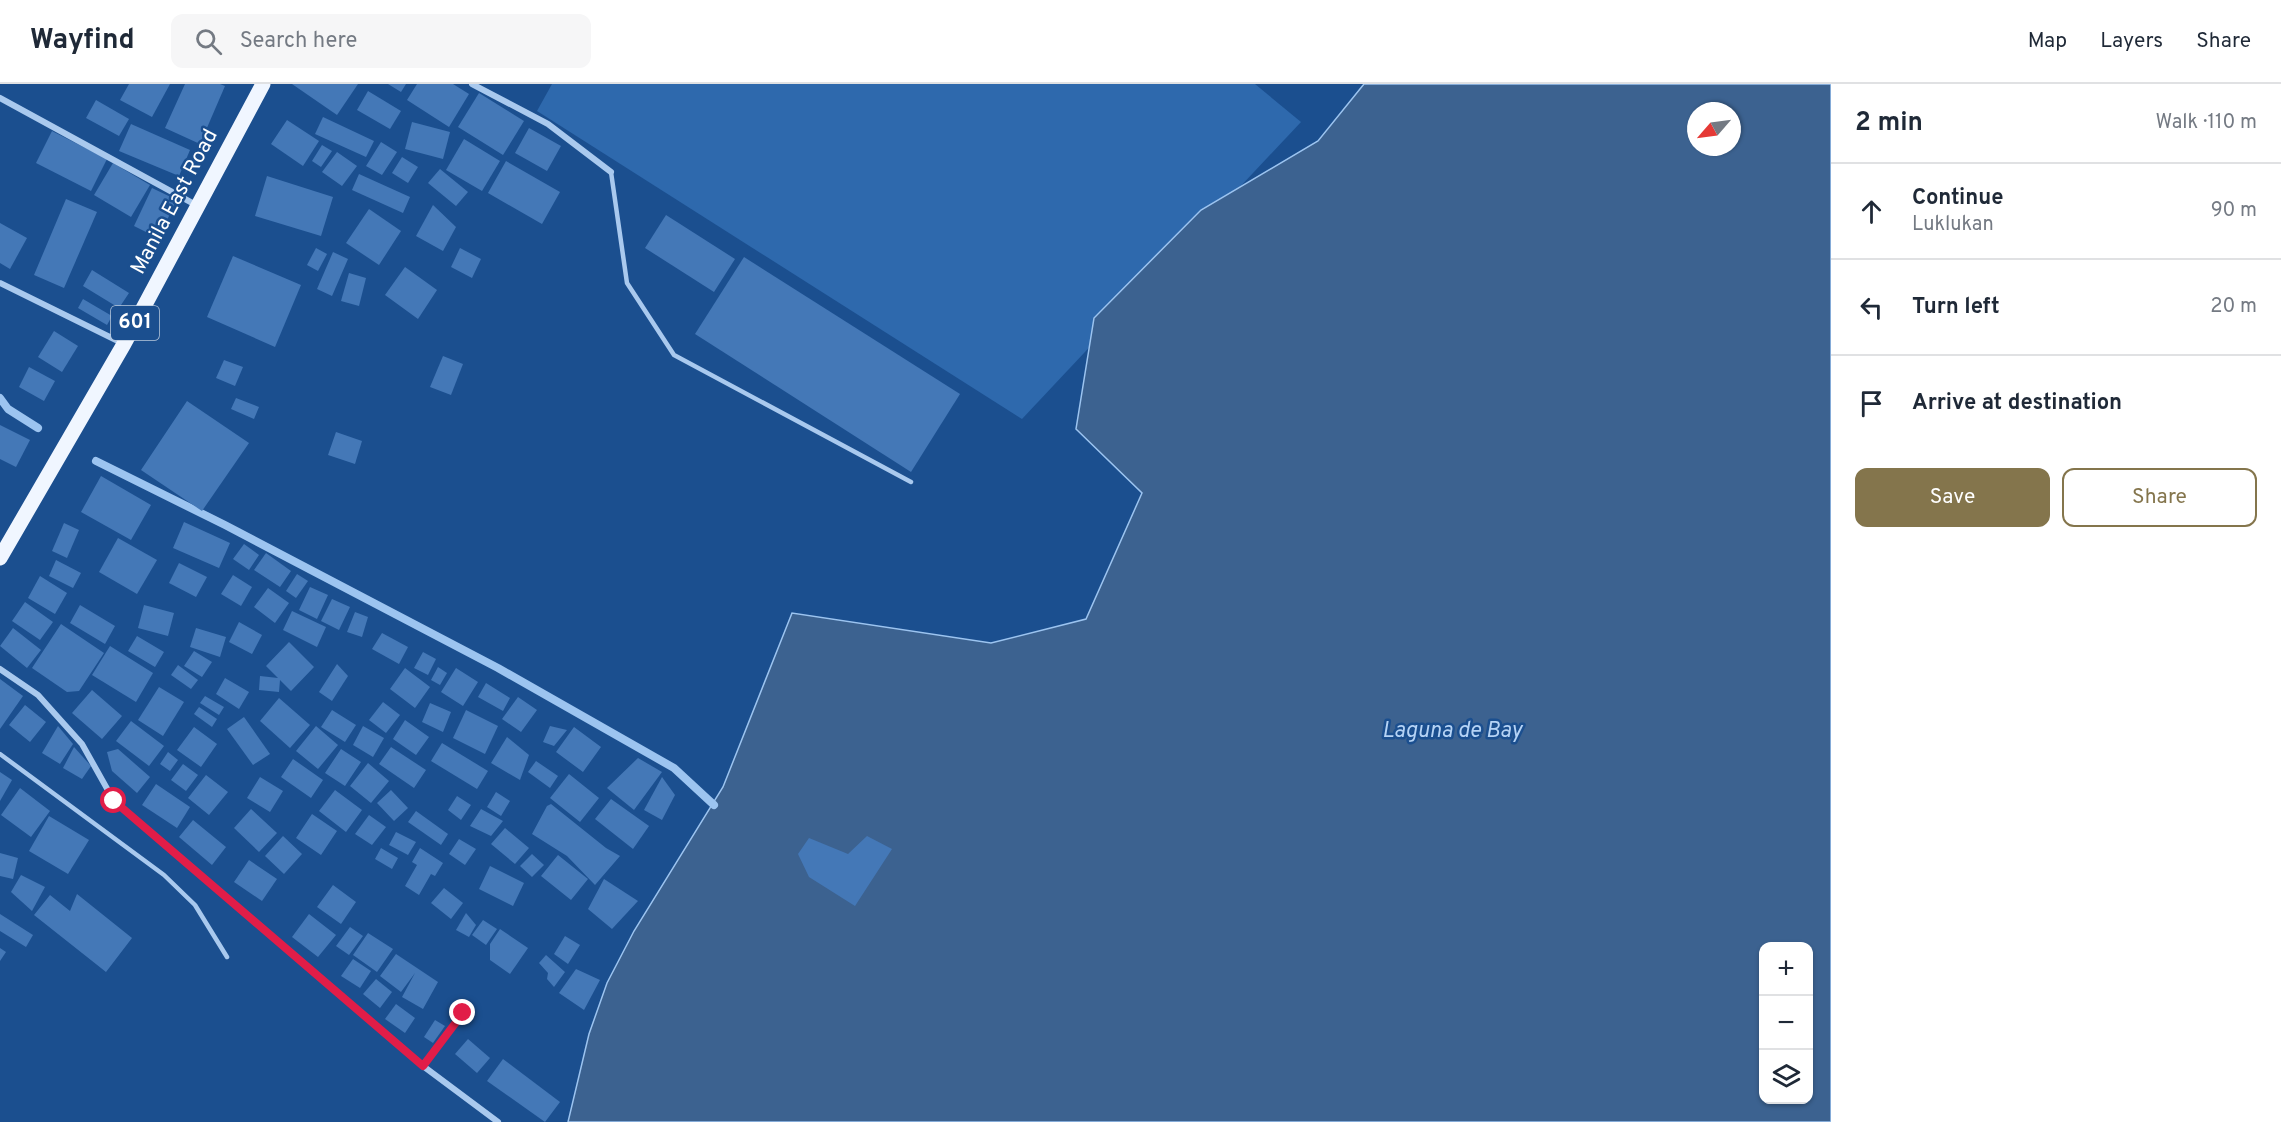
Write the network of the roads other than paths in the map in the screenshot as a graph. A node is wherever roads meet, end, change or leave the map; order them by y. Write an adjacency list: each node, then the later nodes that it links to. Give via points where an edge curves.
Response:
1 (263, 84): 5 (main road, Manila East Road / 601)
2 (472, 84): 4 (street, via 548,124)
3 (0, 98): 5 (street)
4 (611, 172): 8 (lane, via 627,283 674,356)
5 (196, 204): 7 (main road, Manila East Road / 601)
6 (0, 283): 7 (street)
7 (124, 344): 9 (main road, Manila East Road / 601)
8 (911, 482)
9 (0, 558)
10 (0, 669): 14 (street, via 38,694 82,744 114,801)
11 (0, 754): 12 (lane, via 164,875 195,905)
12 (227, 957)
13 (463, 1013): 14 (lane)
14 (423, 1066): 15 (street)
15 (498, 1122)

